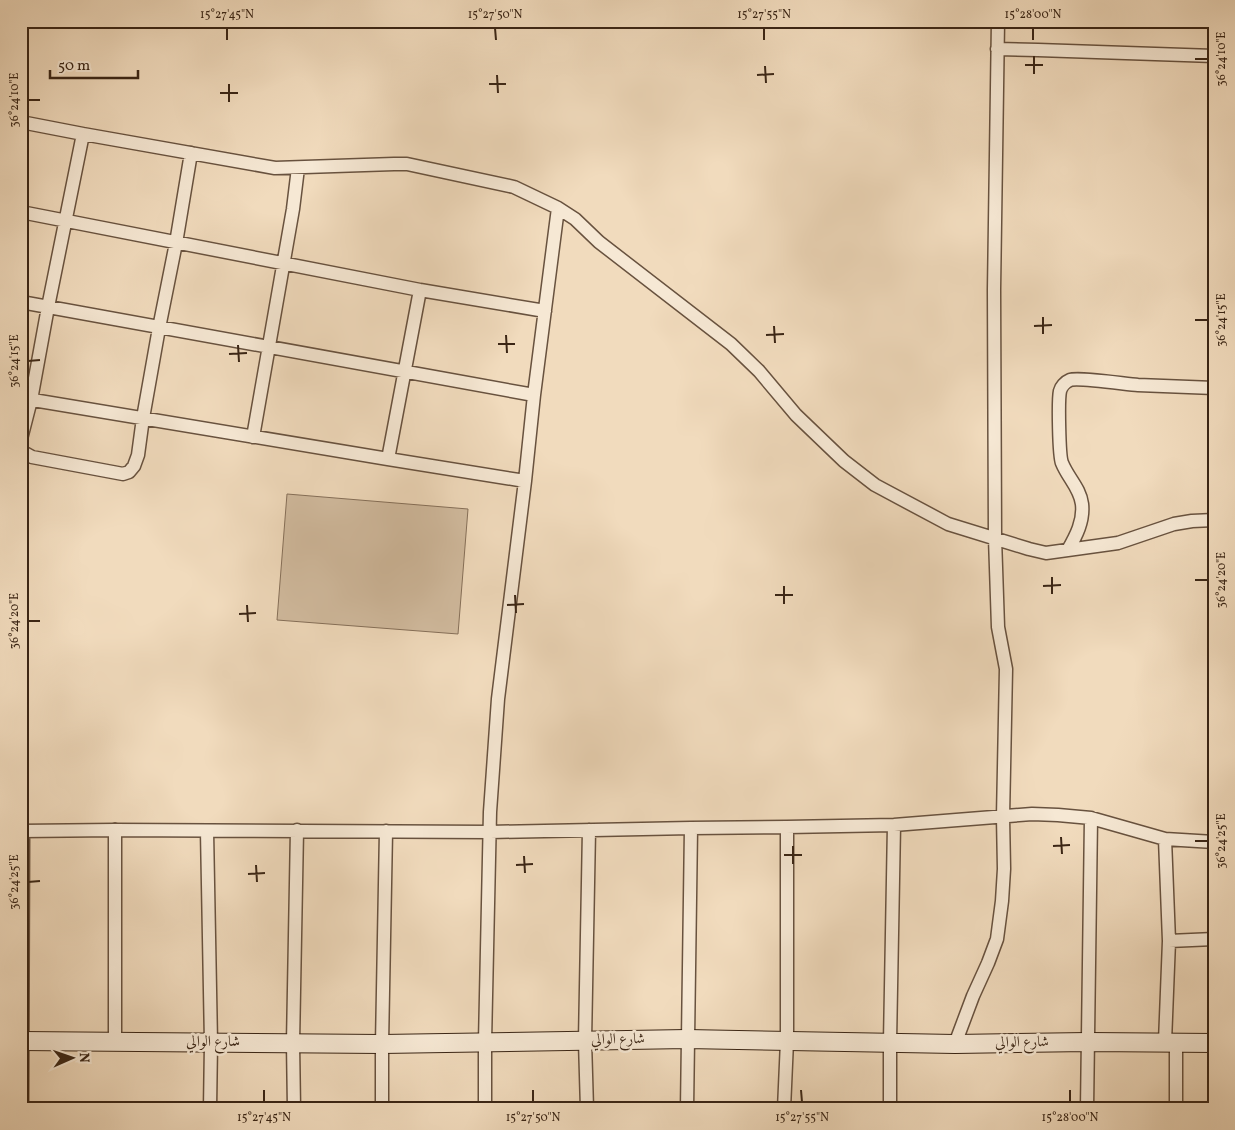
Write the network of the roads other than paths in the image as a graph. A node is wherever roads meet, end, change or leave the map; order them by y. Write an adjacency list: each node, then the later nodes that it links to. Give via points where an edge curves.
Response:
1 (998, 21): 2 (street)
2 (997, 49): 3 (street); 30 (street)
3 (1214, 56)
4 (21, 122): 5 (street)
5 (83, 134): 6 (street); 10 (street)
6 (191, 153): 7 (street, via 276,168); 11 (street)
7 (298, 168): 8 (street, via 407,164 514,187); 12 (street)
8 (558, 208): 16 (street); 30 (street, via 731,344 796,415 844,461 875,485 948,524)
9 (21, 212): 10 (street)
10 (66, 222): 11 (street); 15 (street)
11 (176, 243): 12 (street); 17 (street)
12 (283, 263): 13 (street); 18 (street)
13 (420, 290): 16 (street); 19 (street)
14 (21, 302): 15 (street)
15 (48, 307): 17 (street); 22 (street)
16 (545, 311): 21 (street)
17 (159, 328): 18 (street); 23 (street)
18 (268, 346): 19 (street); 24 (street)
19 (404, 372): 21 (street); 27 (street)
20 (1214, 388): 31 (street, via 1081,379 1070,380 1063,385 1059,404 1061,462 1080,492 1082,505 1078,533)
21 (534, 394): 28 (street)
22 (26, 399): 23 (street); 25 (street)
23 (143, 418): 24 (street); 26 (street, via 138,455 134,466 123,474 32,457)
24 (253, 437): 27 (street)
25 (21, 439)
26 (21, 448)
27 (388, 459): 28 (street)
28 (525, 481): 43 (street, via 498,700)
29 (1214, 520): 31 (street, via 1174,524 1118,543)
30 (995, 538): 31 (street, via 1046,552); 32 (street, via 998,627 1006,669)
31 (1068, 550)
32 (1003, 817): 33 (street, via 1032,814); 34 (street); 61 (street, via 1004,869 997,939)
33 (1090, 818): 44 (street); 56 (street)
34 (894, 825): 35 (street); 55 (street)
35 (787, 827): 36 (street); 51 (street)
36 (691, 828): 39 (street); 48 (street)
37 (115, 830): 40 (street); 41 (street); 52 (street)
38 (297, 830): 41 (street); 42 (street); 53 (street)
39 (589, 830): 43 (street); 50 (street)
40 (22, 831): 49 (street)
41 (207, 831): 57 (street)
42 (386, 831): 43 (street); 60 (street)
43 (490, 832): 54 (street)
44 (1165, 839): 45 (street); 47 (street)
45 (1214, 842)
46 (1214, 939): 47 (street)
47 (1169, 941): 58 (street)
48 (687, 1039): 50 (main road, شارع الوالي); 51 (main road, شارع الوالي); 68 (street)
49 (22, 1041): 52 (main road, شارع الوالي); 62 (street)
50 (585, 1041): 54 (main road, شارع الوالي); 67 (street)
51 (787, 1041): 55 (main road, شارع الوالي); 69 (street)
52 (114, 1042): 57 (main road, شارع الوالي)
53 (293, 1042): 57 (main road, شارع الوالي); 60 (main road, شارع الوالي); 64 (street)
54 (485, 1042): 60 (main road, شارع الوالي); 66 (street)
55 (890, 1042): 61 (main road, شارع الوالي); 70 (street)
56 (1088, 1042): 58 (main road, شارع الوالي); 61 (main road, شارع الوالي); 71 (street)
57 (211, 1043): 63 (street)
58 (1170, 1043): 59 (main road, شارع الوالي); 72 (street)
59 (1214, 1043)
60 (382, 1044): 65 (street)
61 (955, 1044)
62 (22, 1109)
63 (210, 1109)
64 (294, 1109)
65 (382, 1109)
66 (485, 1109)
67 (587, 1109)
68 (687, 1109)
69 (784, 1109)
70 (890, 1109)
71 (1087, 1109)
72 (1176, 1109)

